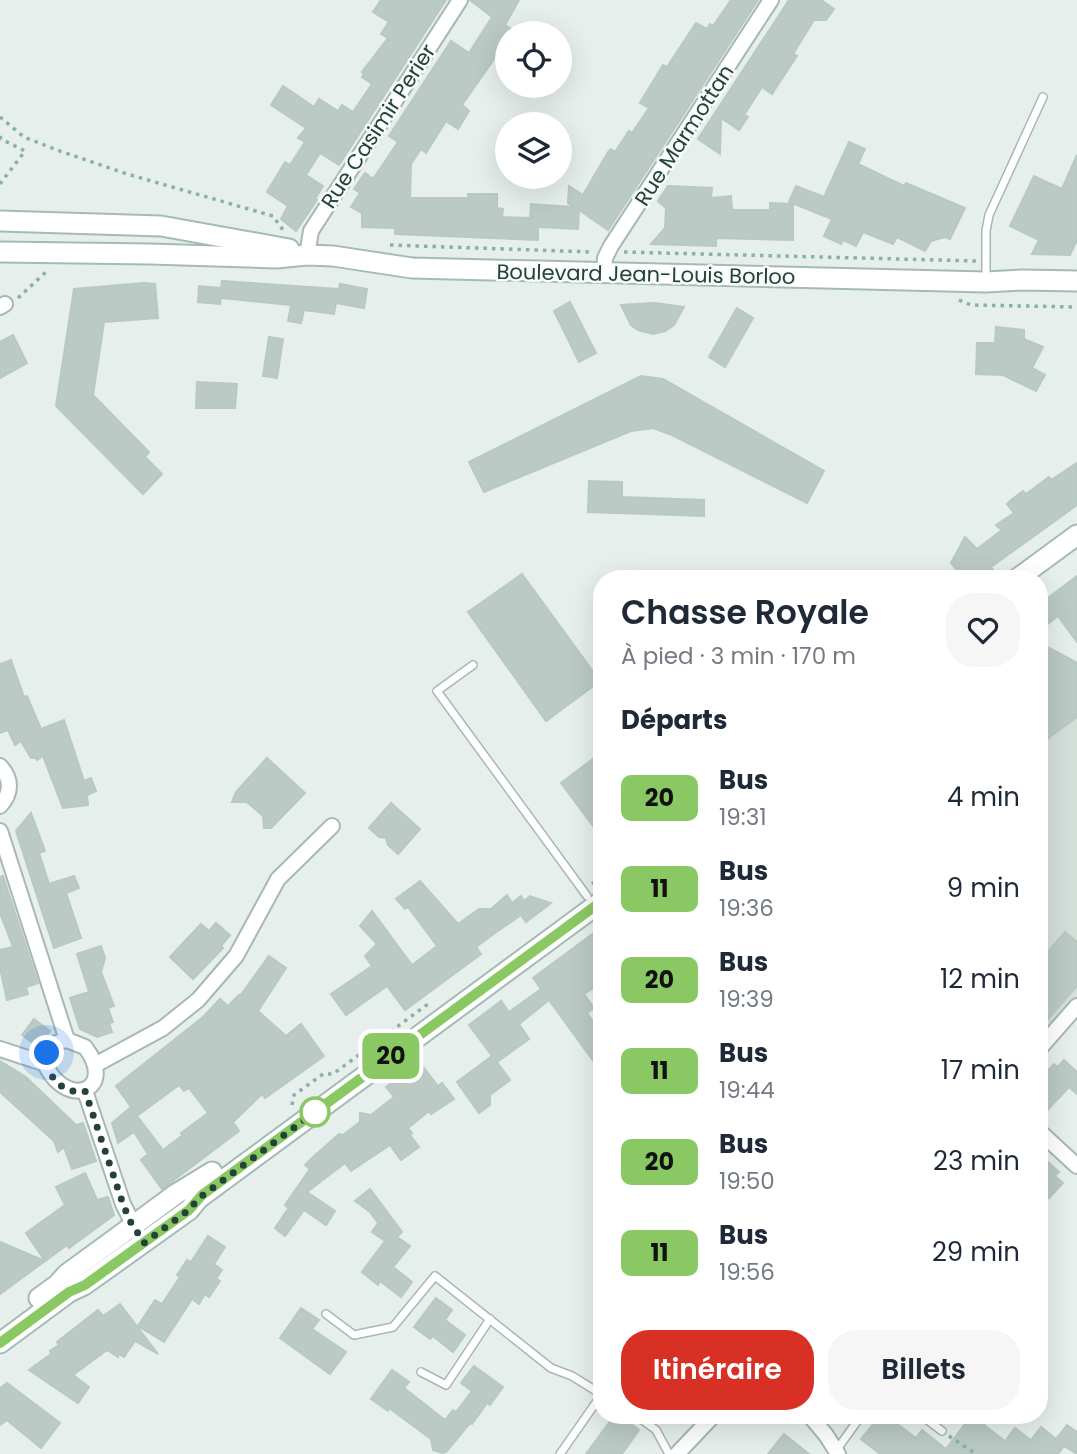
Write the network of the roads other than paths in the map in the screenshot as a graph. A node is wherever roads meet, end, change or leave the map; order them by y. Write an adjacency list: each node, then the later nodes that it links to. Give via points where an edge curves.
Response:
1 (460, 0): 6 (street, Rue Casimir Perier, via 311,231)
2 (771, 0): 7 (street, Rue Marmottan, via 608,252)
3 (1043, 97): 9 (lane, via 986,225)
4 (0, 221): 6 (main road, Boulevard Jean-Louis Borloo, via 174,228)
5 (0, 252): 6 (main road, Boulevard Jean-Louis Borloo)
6 (307, 256): 7 (main road, Boulevard Jean-Louis Borloo, via 412,268)
7 (604, 273): 9 (main road, Boulevard Jean-Louis Borloo)
8 (1077, 281): 9 (main road, Boulevard Jean-Louis Borloo)
9 (986, 282): 10 (main road, Boulevard Jean-Louis Borloo, via 1028,291)
10 (1077, 292)
11 (1077, 535): 13 (main road)
12 (1077, 551): 14 (main road)
13 (1029, 570)
14 (1048, 572)
15 (473, 665): 20 (lane, via 437,691)
16 (0, 766): 17 (street, via 9,788)
17 (0, 806)
18 (332, 826): 30 (street, via 278,879 236,956 198,1000 163,1028)
19 (0, 831): 27 (street)
20 (593, 882)
21 (593, 890): 34 (main road)
22 (593, 890): 35 (main road)
23 (1077, 1006): 24 (street)
24 (1062, 1023): 25 (street); 26 (street)
25 (1077, 1027)
26 (1048, 1039)
27 (67, 1040): 29 (street, via 51,1046); 30 (street, via 85,1048)
28 (0, 1049): 29 (street)
29 (46, 1064): 31 (street, via 65,1088)
30 (94, 1065): 31 (street, via 96,1079)
31 (85, 1091): 34 (street)
32 (1048, 1139): 33 (street)
33 (1077, 1166)
34 (133, 1226): 35 (street); 38 (main road)
35 (144, 1243): 39 (main road)
36 (326, 1314): 37 (lane, via 354,1335 393,1327 435,1276)
37 (490, 1319): 40 (lane, via 446,1385); 41 (lane, via 551,1368)
38 (0, 1327)
39 (0, 1343)
40 (421, 1372)
41 (593, 1389)
42 (593, 1407): 50 (lane)
43 (648, 1424): 51 (lane)
44 (705, 1424): 52 (street)
45 (818, 1424): 49 (street)
46 (856, 1424): 49 (lane)
47 (933, 1424): 48 (lane)
48 (942, 1431)
49 (836, 1453)
50 (560, 1454)
51 (669, 1454)
52 (677, 1454)

